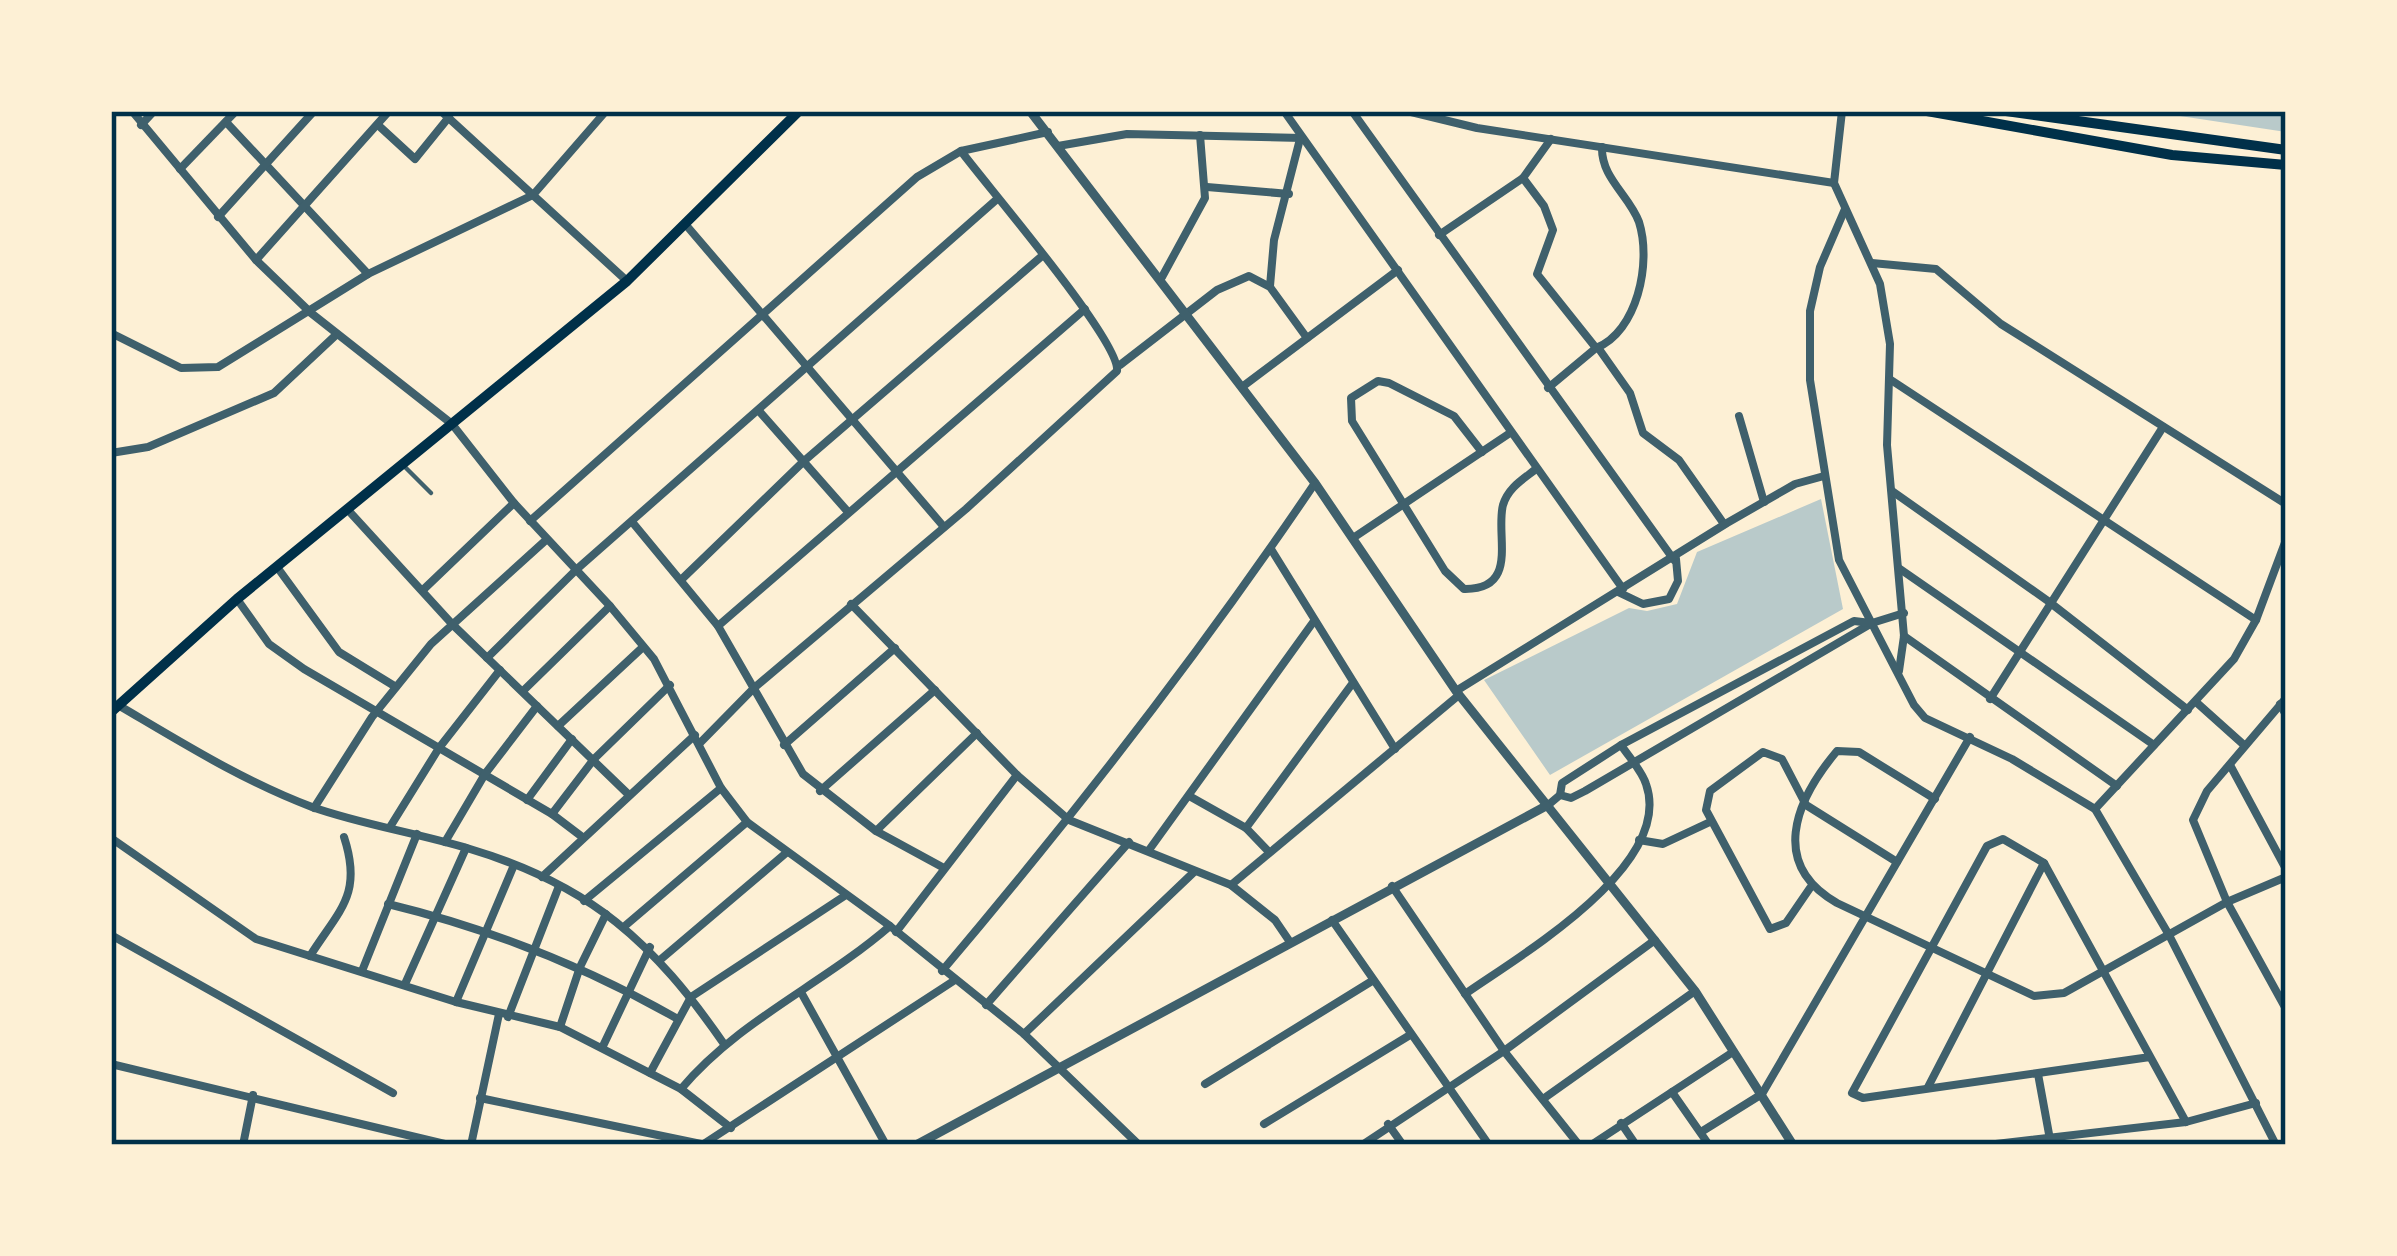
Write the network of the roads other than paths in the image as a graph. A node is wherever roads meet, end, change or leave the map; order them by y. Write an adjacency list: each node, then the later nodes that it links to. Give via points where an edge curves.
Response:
1 (133, 111): 17 (street)
2 (154, 111): 17 (street)
3 (236, 111): 16 (street)
4 (314, 111): 27 (street)
5 (389, 111): 18 (street)
6 (606, 111): 34 (street)
7 (799, 111): 39 (main road)
8 (1030, 111): 19 (street)
9 (1285, 111): 21 (street)
10 (1352, 111): 40 (street)
11 (1407, 111): 22 (street)
12 (1842, 111): 31 (street)
13 (1927, 111): 28 (main road, via 2152,152)
14 (2006, 111): 25 (main road)
15 (445, 114): 18 (street, via 415,159); 34 (street)
16 (226, 122): 27 (street); 29 (street)
17 (141, 125): 29 (street)
18 (378, 125): 36 (street)
19 (1048, 132): 23 (street); 26 (street)
20 (1200, 134): 21 (street); 23 (street, via 1127,134); 32 (street)
21 (1301, 138): 33 (street); 44 (street)
22 (1551, 139): 24 (street); 30 (street)
23 (1058, 146): 46 (street)
24 (1602, 147): 31 (street); 56 (street, via 1601,161 1638,221 1642,250 1632,310)
25 (2286, 150)
26 (962, 151): 35 (street); 52 (street, via 878,208)
27 (267, 162): 36 (street); 38 (street)
28 (2286, 165)
29 (180, 169): 38 (street)
30 (1523, 178): 40 (street); 56 (street, via 1552,225 1537,274)
31 (1834, 183): 37 (street)
32 (1207, 187): 33 (street); 46 (street)
33 (1289, 194): 48 (street)
34 (533, 195): 45 (street); 47 (street)
35 (997, 200): 41 (street); 57 (street)
36 (306, 201): 42 (street); 45 (street)
37 (1844, 209): 43 (street); 74 (street, via 1810,311 1810,380)
38 (218, 217): 42 (street)
39 (686, 225): 47 (main road); 52 (street)
40 (1439, 235): 61 (street)
41 (1042, 256): 49 (street); 64 (street)
42 (256, 260): 51 (street)
43 (1872, 263): 59 (street, via 1886,310); 66 (street, via 1936,269 1990,316)
44 (1399, 270): 55 (street); 67 (street)
45 (368, 274): 51 (street)
46 (1162, 277): 50 (street)
47 (627, 281): 65 (main road)
48 (1270, 287): 50 (street, via 1240,278); 55 (street)
49 (1085, 309): 58 (street); 73 (street)
50 (1186, 313): 58 (street); 60 (street)
51 (310, 314): 53 (street, via 211,370 182,368); 54 (street)
52 (764, 315): 57 (street); 85 (street)
53 (111, 333)
54 (337, 334): 65 (street); 69 (street, via 274,393 148,447)
55 (1306, 338): 60 (street)
56 (1598, 348): 61 (street); 87 (street, via 1630,393 1643,434 1679,460)
57 (808, 365): 62 (street); 64 (street)
58 (1119, 366): 88 (street)
59 (1891, 380): 76 (street); 84 (street)
60 (1242, 386): 75 (street)
61 (1548, 388): 93 (street)
62 (759, 411): 70 (street); 86 (street)
63 (1739, 416): 78 (street)
64 (853, 421): 70 (street); 73 (street)
65 (452, 424): 71 (main road); 79 (street)
66 (2163, 427): 80 (street); 84 (street)
67 (1510, 433): 68 (street); 72 (street)
68 (1482, 452): 81 (street); 81 (street, via 1454,416 1422,398 1384,381 1356,393 1348,404 1352,422)
69 (111, 454)
70 (804, 461): 83 (street); 98 (street)
71 (403, 465): 77 (street); 82 (main road)
72 (1536, 469): 81 (street, via 1503,506 1503,562 1473,590 1453,581); 100 (street)
73 (894, 473): 83 (street); 88 (street)
74 (1825, 476): 78 (street); 108 (street, via 1839,560)
75 (1315, 483): 89 (street); 92 (street)
76 (1892, 491): 97 (street); 102 (street)
77 (431, 493)
78 (1764, 502): 87 (street)
79 (514, 503): 85 (street); 99 (street)
80 (2286, 504)
81 (1404, 505): 89 (street)
82 (348, 510): 94 (main road); 99 (street)
83 (848, 512): 110 (street)
84 (2105, 519): 102 (street); 106 (street)
85 (530, 521): 90 (street)
86 (633, 523): 96 (street); 98 (street)
87 (1724, 524): 93 (street)
88 (944, 527): 103 (street)
89 (1353, 538): 124 (street)
90 (546, 540): 96 (street); 109 (street)
91 (2286, 540): 95 (street)
92 (1271, 549): 107 (street); 162 (street)
93 (1675, 559): 100 (street); 100 (street, via 1678,581 1669,599 1643,604)
94 (278, 567): 101 (main road); 120 (street, via 339,652)
95 (2282, 567): 106 (street)
96 (578, 569): 104 (street); 115 (street)
97 (1900, 569): 105 (street); 114 (street)
98 (682, 578): 110 (street)
99 (424, 589): 109 (street)
100 (1620, 591): 124 (street)
101 (237, 599): 129 (main road); 131 (street, via 269,644)
102 (2048, 601): 114 (street); 130 (street)
103 (850, 604): 113 (street); 121 (street)
104 (610, 606): 112 (street); 123 (street)
105 (1904, 613): 108 (street); 111 (street)
106 (2256, 620): 127 (street)
107 (1314, 621): 118 (street); 154 (street)
108 (1872, 623): 117 (street); 139 (street, via 1854,621); 145 (street)
109 (453, 625): 115 (street); 120 (street)
110 (718, 626): 121 (street)
111 (1904, 636): 117 (street); 125 (street)
112 (643, 647): 119 (street); 133 (street)
113 (896, 648): 122 (street); 138 (street)
114 (2018, 651): 125 (street); 140 (street)
115 (487, 658): 116 (street)
116 (500, 670): 123 (street); 142 (street)
117 (1898, 672): 135 (street, via 1925,718)
118 (1352, 684): 143 (street); 166 (street)
119 (670, 685): 137 (street); 144 (street)
120 (397, 687): 131 (street)
121 (754, 688): 137 (street); 138 (street)
122 (935, 690): 134 (street); 151 (street)
123 (523, 691): 128 (street)
124 (1458, 693): 143 (street); 158 (street)
125 (1990, 699): 149 (street)
126 (2283, 701): 132 (street); 141 (street)
127 (2196, 702): 130 (street); 141 (street)
128 (537, 706): 133 (street); 147 (street)
129 (115, 709): 159 (street)
130 (2188, 710): 140 (street)
131 (377, 712): 142 (street); 159 (street)
132 (2286, 715)
133 (558, 726): 136 (street)
134 (977, 733): 148 (street); 167 (street)
135 (1970, 737): 155 (street); 160 (street)
136 (572, 739): 144 (street); 156 (street)
137 (697, 740): 150 (street); 152 (street)
138 (784, 745): 151 (street)
139 (1621, 745): 145 (street); 153 (street, via 1562,783)
140 (2154, 745): 149 (street)
141 (2244, 746): 146 (street)
142 (439, 748): 147 (street); 165 (street)
143 (1395, 748): 177 (street)
144 (594, 759): 152 (street); 161 (street)
145 (1632, 762): 153 (street, via 1571,798); 171 (street, via 1648,788)
146 (2230, 765): 184 (street); 193 (street, via 2193,820)
147 (485, 774): 156 (street); 173 (street)
148 (1017, 775): 162 (street); 182 (street)
149 (2117, 786): 160 (street)
150 (721, 788): 163 (street); 192 (street)
151 (820, 791): 167 (street)
152 (628, 794): 170 (street)
153 (1560, 795): 158 (street)
154 (1191, 797): 166 (street); 176 (street)
155 (1935, 799): 157 (street, via 1847,748 1833,754); 179 (street)
156 (527, 800): 161 (street)
157 (1806, 805): 164 (street, via 1782,759 1762,752 1710,790); 179 (street); 190 (street, via 1794,860)
158 (1546, 806): 187 (street); 189 (street)
159 (314, 808): 165 (street)
160 (2096, 809): 202 (street)
161 (551, 814): 170 (street)
162 (1069, 820): 174 (street); 213 (street)
163 (747, 822): 178 (street); 199 (street)
164 (1710, 823): 171 (street, via 1663,844); 190 (street, via 1770,929 1786,923)
165 (390, 827): 168 (street)
166 (1246, 828): 177 (street)
167 (876, 831): 182 (street)
168 (416, 834): 173 (street); 194 (street)
169 (344, 836): 209 (street, via 353,876 346,906)
170 (581, 836): 185 (street)
171 (1639, 839): 187 (street)
172 (112, 842): 209 (street, via 256,939)
173 (445, 842): 175 (street)
174 (1129, 842): 176 (street); 225 (street)
175 (466, 848): 181 (street); 196 (street)
176 (1149, 850): 183 (street)
177 (1269, 852): 186 (street)
178 (786, 854): 191 (street); 210 (street)
179 (1897, 862): 197 (street)
180 (2044, 863): 206 (street, via 2003,839 1992,841); 214 (street); 215 (street)
181 (514, 865): 185 (street); 200 (street)
182 (944, 868): 201 (street)
183 (1194, 872): 186 (street); 230 (street)
184 (2286, 875): 193 (street)
185 (542, 877): 188 (street)
186 (1231, 885): 205 (street)
187 (1614, 885): 204 (street); 222 (street)
188 (560, 886): 192 (street); 208 (street)
189 (1392, 886): 198 (street); 222 (street)
190 (1810, 888): 197 (street)
191 (846, 895): 201 (street); 223 (street)
192 (584, 901): 195 (street)
193 (2227, 902): 202 (street); 226 (street)
194 (388, 904): 196 (street); 212 (street)
195 (606, 914): 199 (street); 211 (street)
196 (437, 916): 200 (street); 218 (street)
197 (1868, 918): 206 (street); 248 (street)
198 (1331, 919): 205 (street); 217 (street)
199 (626, 925): 207 (street)
200 (484, 928): 208 (street); 224 (street)
201 (893, 929): 213 (street); 221 (street)
202 (2169, 934): 214 (street); 252 (street)
203 (111, 935): 247 (street)
204 (1656, 940): 220 (street); 234 (street)
205 (1289, 942): 239 (street)
206 (1930, 946): 215 (street); 244 (street, via 1851,1091 1863,1098)
207 (650, 947): 210 (street); 219 (street)
208 (533, 950): 211 (street); 227 (street)
209 (310, 956): 212 (street)
210 (661, 960): 223 (street)
211 (580, 967): 219 (street); 229 (street)
212 (362, 971): 218 (street)
213 (942, 971): 216 (street)
214 (2104, 971): 215 (street, via 2051,998); 237 (street)
215 (1985, 975): 244 (street)
216 (956, 980): 225 (street); 236 (street)
217 (1372, 981): 231 (street); 242 (street)
218 (405, 984): 224 (street)
219 (627, 990): 228 (street); 233 (street)
220 (1695, 991): 235 (street); 251 (street)
221 (802, 994): 232 (street); 236 (street)
222 (1465, 994): 234 (street)
223 (691, 997): 228 (street); 232 (street)
224 (456, 1002): 227 (street)
225 (986, 1005): 230 (street)
226 (2286, 1010)
227 (504, 1016): 229 (street); 250 (street)
228 (676, 1018): 240 (street)
229 (560, 1028): 233 (street)
230 (1024, 1034): 239 (street)
231 (1410, 1035): 243 (street); 255 (street)
232 (724, 1044): 245 (street)
233 (603, 1046): 240 (street)
234 (1504, 1051): 243 (street); 251 (street)
235 (1733, 1052): 246 (street); 248 (street)
236 (838, 1056): 257 (street); 264 (street)
237 (2150, 1057): 241 (street); 253 (street)
238 (111, 1064): 249 (street)
239 (1062, 1068): 265 (street); 266 (street)
240 (650, 1072): 245 (street)
241 (2038, 1074): 244 (street); 259 (street)
242 (1204, 1084)
243 (1446, 1088): 256 (street); 269 (street)
244 (1927, 1088)
245 (681, 1089): 257 (street)
246 (1672, 1092): 254 (street); 258 (street)
247 (393, 1094)
248 (1762, 1094): 258 (street); 274 (street)
249 (254, 1095): 260 (street); 261 (street)
250 (480, 1098): 262 (street); 263 (street)
251 (1543, 1099): 270 (street)
252 (2256, 1103): 253 (street); 276 (street)
253 (2186, 1122): 259 (street)
254 (1621, 1123): 271 (street); 272 (street)
255 (1264, 1124)
256 (1388, 1124): 267 (street); 268 (street)
257 (731, 1128): 263 (street)
258 (1701, 1132): 273 (street)
259 (2051, 1142): 275 (street)
260 (243, 1145)
261 (449, 1145)
262 (471, 1145)
263 (702, 1145)
264 (886, 1145)
265 (916, 1145)
266 (1138, 1145)
267 (1362, 1145)
268 (1403, 1145)
269 (1489, 1145)
270 (1579, 1145)
271 (1592, 1145)
272 (1636, 1145)
273 (1709, 1145)
274 (1793, 1145)
275 (1987, 1145)
276 (2276, 1145)

